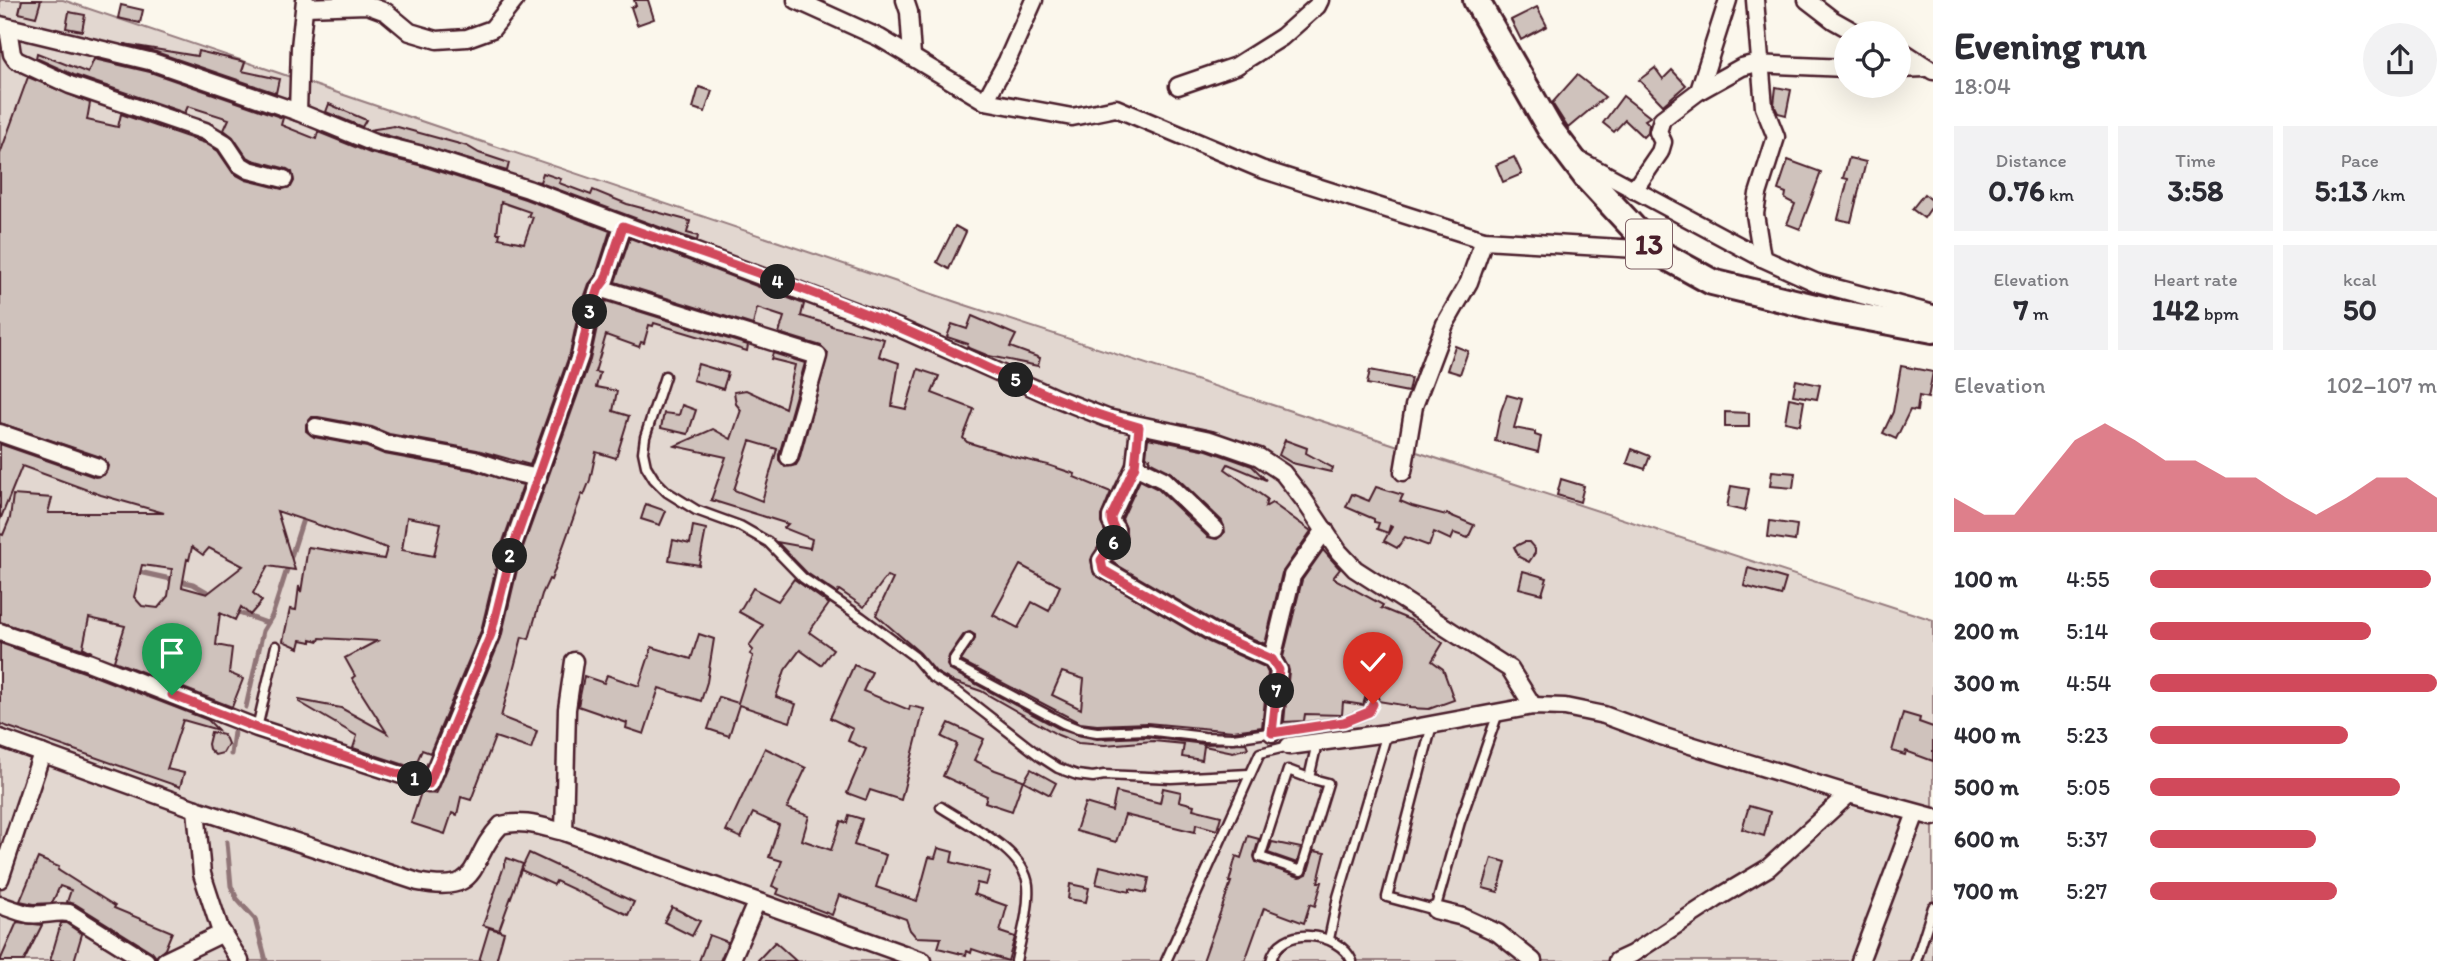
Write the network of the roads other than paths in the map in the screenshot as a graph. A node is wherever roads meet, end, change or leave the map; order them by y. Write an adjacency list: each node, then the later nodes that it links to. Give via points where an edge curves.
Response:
1 (515, 0): 10 (street, via 492,29 467,38 437,40 410,32 386,12 367,5)
2 (796, 0): 13 (street)
3 (905, 0): 13 (street)
4 (1034, 0): 21 (street)
5 (1320, 0): 19 (street, via 1282,37 1236,66)
6 (1476, 0): 23 (main road, 13)
7 (1728, 0): 20 (street)
8 (1755, 0): 15 (street)
9 (1807, 0): 11 (street)
10 (305, 4): 22 (street)
11 (1835, 21)
12 (4, 26): 22 (street, via 153,62); 24 (street, via 16,60 70,85 205,131 225,144 239,164)
13 (912, 56): 21 (street)
14 (1911, 57): 18 (street)
15 (1760, 64): 16 (street); 20 (street, via 1742,67); 29 (street, via 1764,107 1776,137 1755,214)
16 (1834, 67)
17 (1911, 69): 18 (street)
18 (1929, 70)
19 (1178, 86)
20 (1699, 91): 25 (street, via 1662,119 1658,132 1662,149)
21 (985, 100): 27 (street, via 1072,117 1116,108 1261,169)
22 (298, 112): 26 (street, via 374,143 528,189)
23 (1570, 156): 25 (street); 28 (main road, 13)
24 (284, 179)
25 (1634, 190): 29 (street)
26 (623, 226): 30 (street); 35 (street, via 899,328 1056,398)
27 (1484, 240): 28 (street); 40 (street, via 1414,406)
28 (1654, 250): 32 (main road, 13, via 1712,282)
29 (1762, 258): 31 (street, via 1817,283)
30 (599, 288): 37 (street, via 818,356); 41 (street)
31 (1933, 314)
32 (1933, 330)
33 (665, 376): 60 (lane, via 643,452 654,479 696,510 768,542 803,578 915,657 932,677 960,693 1041,757 1068,772 1093,777)
34 (316, 427): 41 (street)
35 (1139, 427): 38 (street); 43 (street, via 1210,440 1259,457 1283,473)
36 (0, 433): 39 (street)
37 (789, 457)
38 (1135, 466): 42 (street, via 1164,480); 47 (street, via 1111,517 1117,537 1101,560 1103,570 1214,633)
39 (98, 467)
40 (1403, 472)
41 (538, 478): 53 (street, via 512,550 491,634 429,784)
42 (1215, 528)
43 (1325, 530): 47 (street, via 1292,576); 50 (street, via 1355,569 1510,670)
44 (0, 632): 53 (street)
45 (969, 638): 54 (lane, via 954,665 1078,729 1233,738)
46 (276, 646): 53 (lane)
47 (1272, 659): 54 (street, via 1279,670)
48 (574, 661): 67 (street, via 567,709)
49 (1377, 680): 54 (lane, via 1369,712 1344,722)
50 (1533, 706): 51 (street); 62 (street, via 1604,715)
51 (1498, 713): 52 (street); 72 (lane)
52 (1432, 725): 55 (street); 72 (lane, via 1387,897)
53 (257, 728)
54 (1272, 733)
55 (1387, 733): 57 (street); 74 (lane)
56 (0, 738): 59 (street)
57 (1317, 743): 58 (street); 61 (lane)
58 (1289, 746): 60 (lane, via 1260,752)
59 (43, 753): 64 (street); 68 (street)
60 (1250, 774): 81 (lane)
61 (1309, 778): 61 (lane, via 1328,783 1301,871 1260,858 1288,771)
62 (1849, 794): 65 (street); 85 (street, via 1768,869)
63 (941, 807): 80 (lane, via 1008,850 1021,867 1028,882 1028,900)
64 (196, 809): 67 (street, via 442,887 458,884 471,872 501,825 526,823); 73 (street, via 202,874)
65 (1916, 813): 66 (street); 86 (street)
66 (1933, 817)
67 (564, 832): 69 (street)
68 (0, 879)
69 (756, 903): 78 (street); 79 (street)
70 (0, 905): 75 (street, via 29,914 69,913)
71 (1933, 907): 87 (lane)
72 (1435, 910): 84 (street, via 1498,933)
73 (223, 933): 76 (street); 77 (street)
74 (1329, 939): 82 (lane, via 1294,937 1280,944); 83 (lane, via 1348,952)
75 (146, 961)
76 (165, 961)
77 (240, 961)
78 (732, 961)
79 (923, 961)
80 (1016, 961)
81 (1166, 961)
82 (1271, 961)
83 (1352, 961)
84 (1533, 961)
85 (1617, 961)
86 (1860, 961)
87 (1916, 961)

